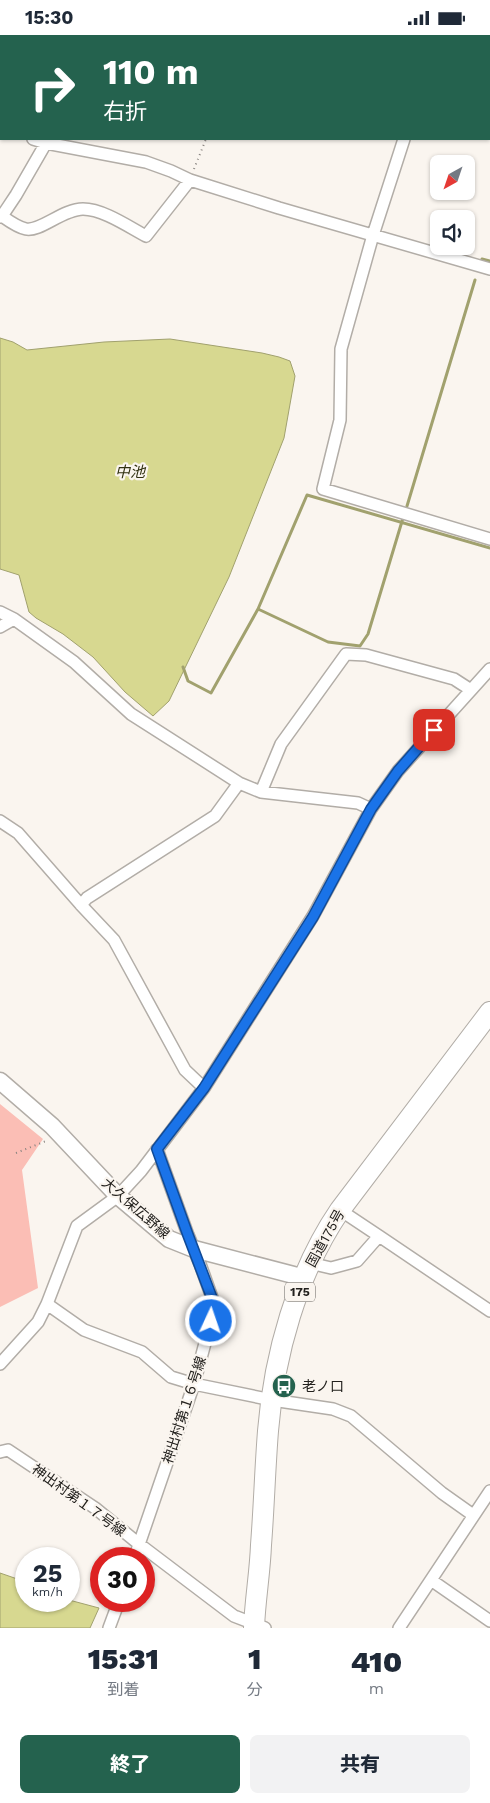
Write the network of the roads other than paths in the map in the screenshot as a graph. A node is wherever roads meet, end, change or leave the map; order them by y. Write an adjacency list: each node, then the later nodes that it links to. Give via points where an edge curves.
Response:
1 (36, 140): 3 (street)
2 (404, 140): 6 (street)
3 (46, 143): 4 (street, via 146,162); 5 (street)
4 (190, 180): 5 (street, via 146,236 99,212 84,209 69,210 28,229); 6 (street)
5 (1, 217)
6 (373, 235): 7 (street); 8 (street, via 341,349 340,420 323,489)
7 (490, 269)
8 (490, 539)
9 (0, 612): 10 (street)
10 (14, 619): 11 (street); 14 (street, via 74,661 130,714)
11 (0, 627)
12 (490, 669): 13 (street)
13 (471, 690): 15 (street, via 454,679 366,655 346,654 281,744); 16 (street, via 398,771)
14 (239, 783): 15 (street); 18 (street, via 214,816)
15 (261, 792): 16 (street, via 358,803)
16 (371, 809): 21 (street, via 313,917)
17 (0, 821): 18 (street, via 18,833)
18 (81, 905): 21 (street, via 114,940 185,1071)
19 (490, 1012): 24 (highway, 国道175号 / 175)
20 (0, 1081): 23 (street, 大久保広野線, via 60,1135)
21 (204, 1088): 22 (street)
22 (157, 1149): 23 (street); 26 (street, 神出村第１６号線)
23 (118, 1196): 26 (street, 大久保広野線, via 169,1239); 28 (street, via 77,1226)
24 (340, 1210): 25 (street); 27 (highway, 国道175号 / 175)
25 (379, 1236): 27 (street, via 357,1261); 29 (street)
26 (194, 1249): 27 (street, 大久保広野線); 31 (street, 神出村第１６号線, via 215,1306)
27 (307, 1270): 32 (highway, 国道175号 / 175, via 280,1356)
28 (48, 1304): 30 (street, via 38,1322); 31 (street, via 84,1330 142,1352 171,1377)
29 (490, 1311)
30 (0, 1364)
31 (194, 1384): 32 (street); 36 (street, 神出村第１６号線)
32 (272, 1400): 35 (street, via 332,1409 351,1416); 41 (highway, 国道175号 / 175)
33 (0, 1452): 36 (street, 神出村第１７号線, via 8,1450 94,1508)
34 (490, 1491): 35 (street)
35 (473, 1515): 38 (street)
36 (139, 1544): 37 (street, 神出村第１６号線); 41 (street, 神出村第１７号線, via 234,1616)
37 (138, 1547)
38 (431, 1580): 40 (street); 43 (street)
39 (115, 1612): 42 (street)
40 (490, 1621)
41 (258, 1626)
42 (109, 1628)
43 (399, 1628)

